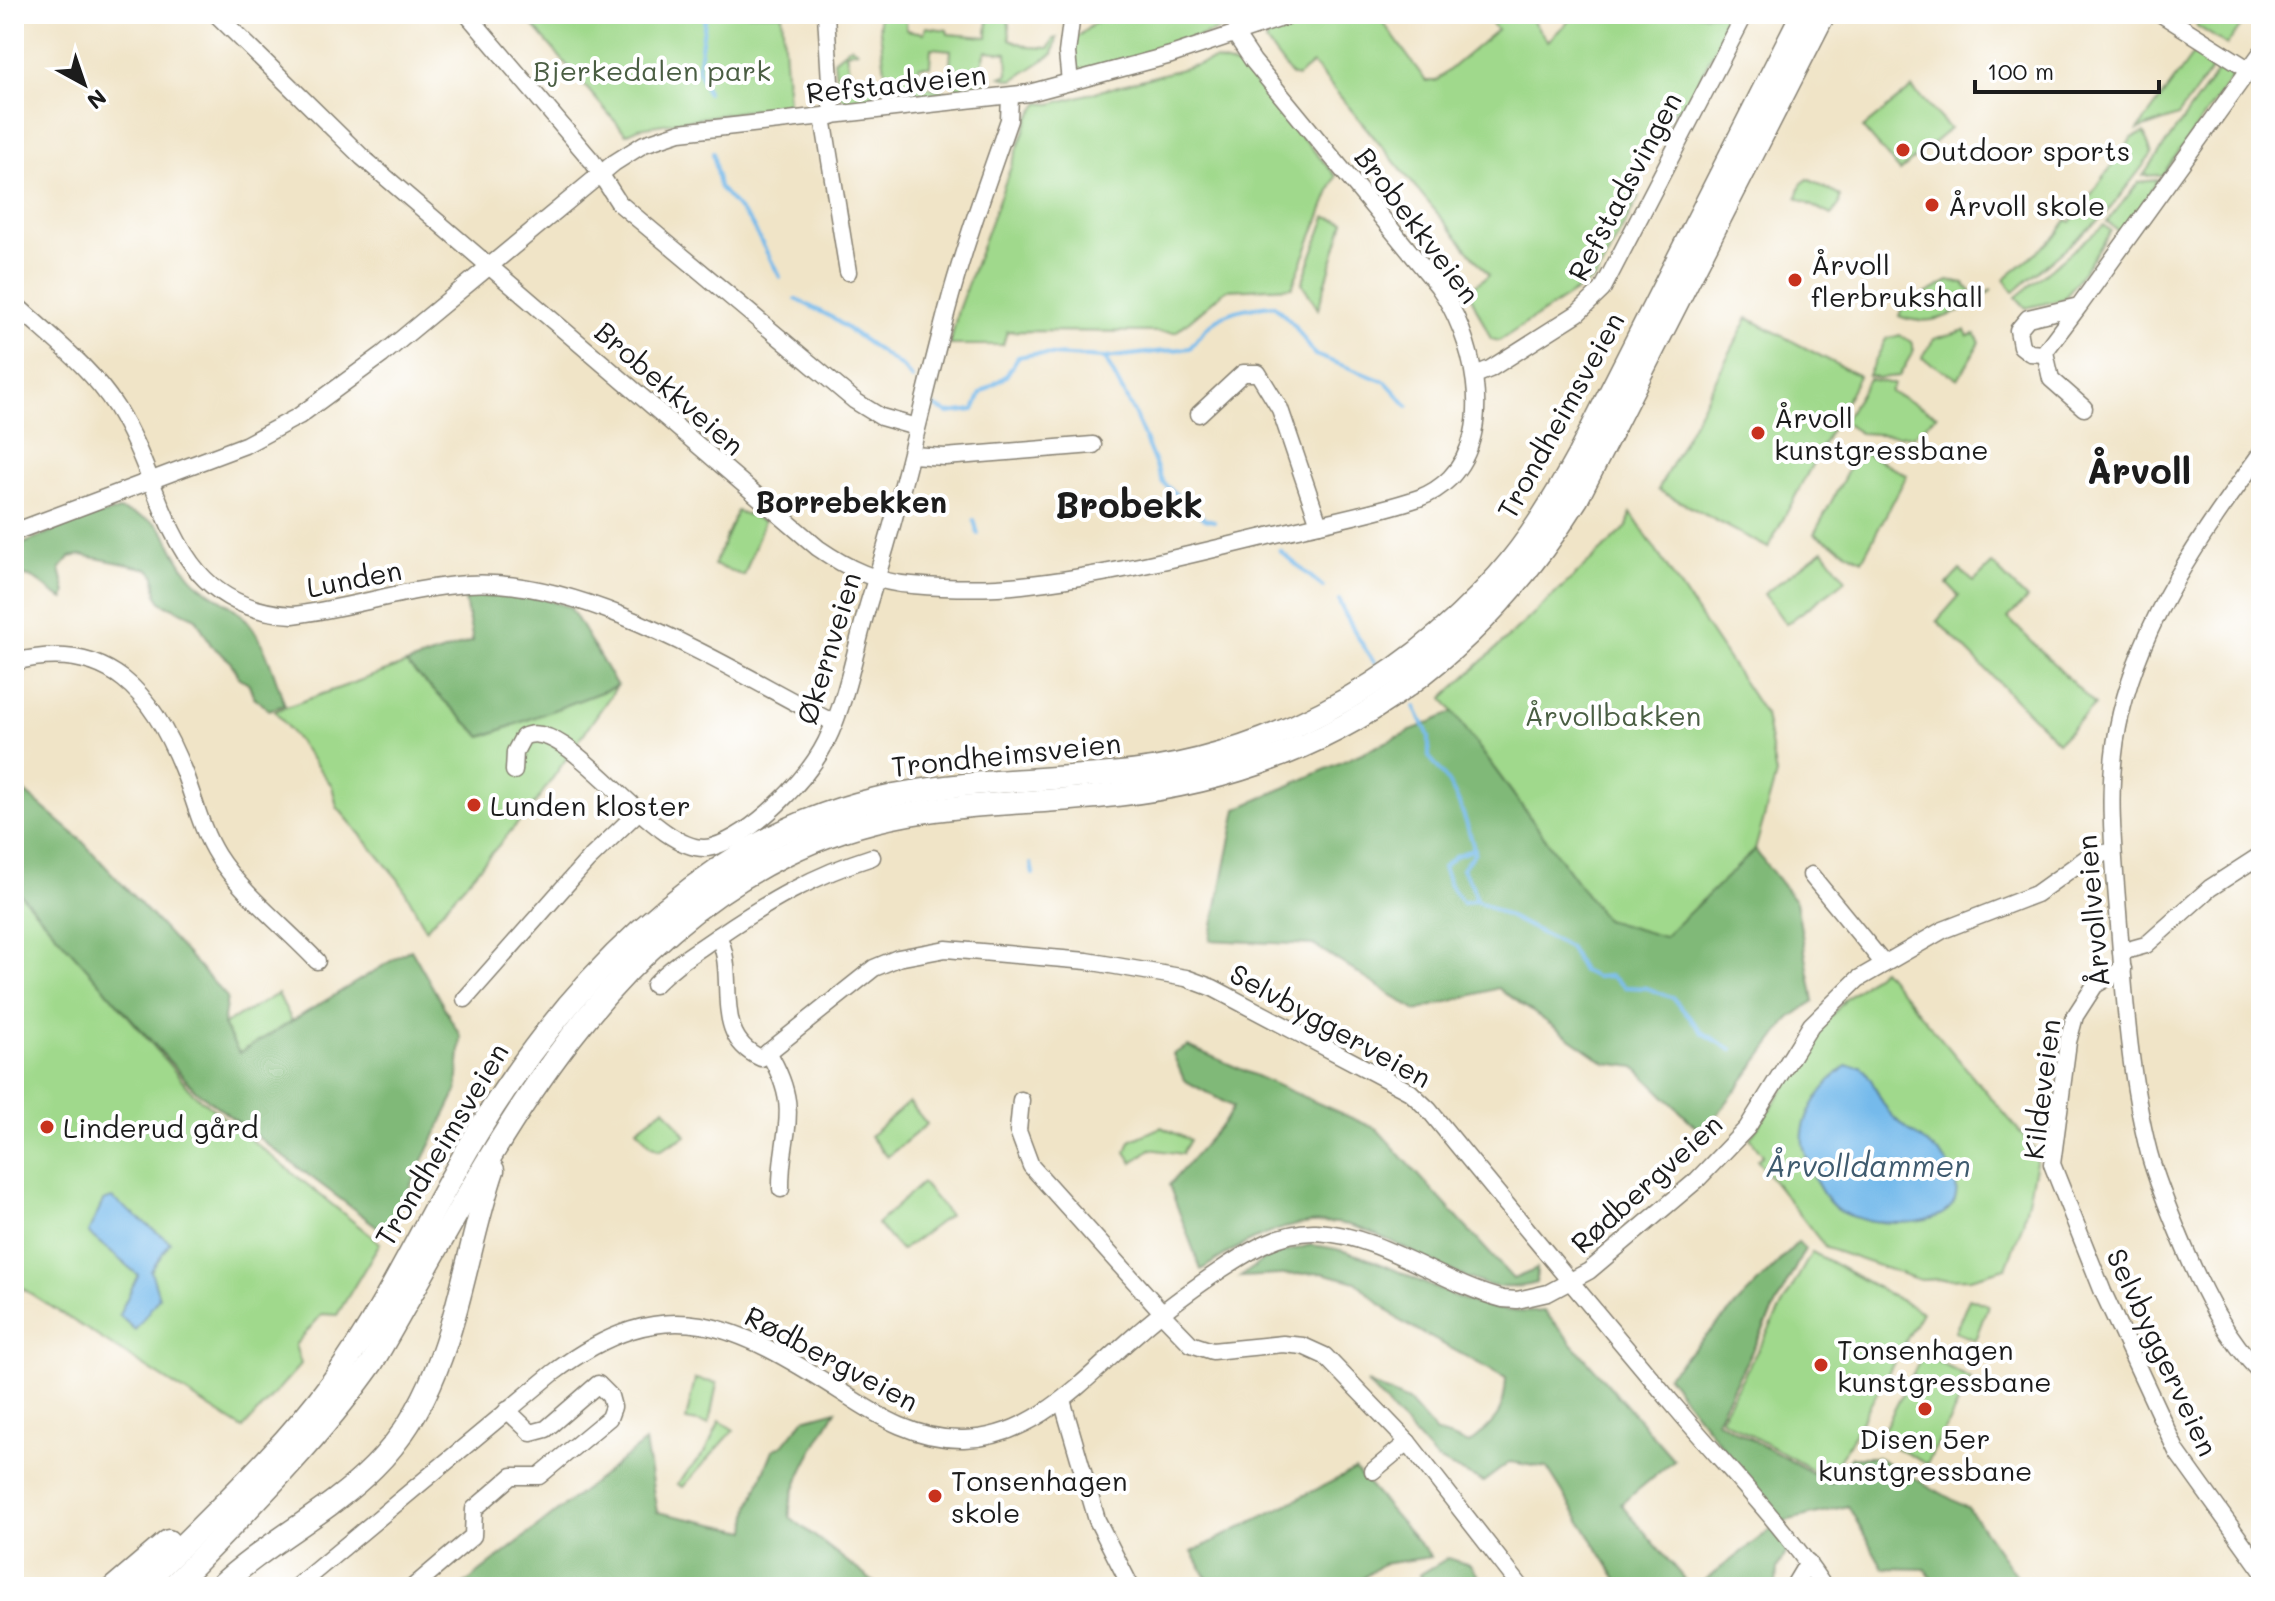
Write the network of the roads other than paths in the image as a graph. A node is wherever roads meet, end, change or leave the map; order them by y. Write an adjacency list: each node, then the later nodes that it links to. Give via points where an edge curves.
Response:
1 (216, 14): 18 (street, Brobekkveien, via 323,121)
2 (826, 14): 16 (street)
3 (1072, 14): 14 (street)
4 (1294, 14): 11 (street, Refstadveien)
5 (1745, 14): 23 (street, Refstadsvingen, via 1602,290 1578,313)
6 (1802, 14): 61 (highway, Trondheimsveien, via 1558,491 1500,574 1454,620 1401,665 1339,704 1225,752 1159,769 958,783 894,793 811,818 709,876 611,958 536,1046 478,1132 353,1351 302,1419)
7 (1824, 14): 51 (highway, Trondheimsveien, via 1577,499 1520,583 1441,660 1354,720 1233,771 1143,791 894,814 783,855 689,917 622,976 553,1058)
8 (2161, 14): 10 (street)
9 (469, 17): 17 (street)
10 (2185, 21): 13 (street)
11 (1235, 34): 14 (street, Refstadveien); 23 (street, Brobekkveien, via 1443,293 1460,323)
12 (2261, 53): 13 (street)
13 (2250, 70): 21 (street)
14 (1070, 82): 15 (street, Refstadveien)
15 (1010, 97): 16 (street, Refstadveien); 26 (street, Økernveien, via 1009,120 966,245)
16 (828, 116): 17 (street, Refstadveien, via 680,132 634,149); 19 (street)
17 (599, 175): 18 (street, Refstadveien); 26 (street, via 619,203 855,401 881,417)
18 (490, 267): 30 (street, Refstadveien, via 299,416 245,445); 33 (street, Brobekkveien, via 818,548)
19 (848, 272)
20 (14, 303): 30 (street, Lunden, via 100,384 123,418)
21 (2079, 306): 22 (street); 22 (street, via 2035,315 2021,325 2019,340 2025,350)
22 (2045, 352): 24 (street, via 2051,379)
23 (1475, 375): 31 (street, Brobekkveien, via 1471,438 1450,478 1417,499)
24 (2084, 408)
25 (1199, 414): 31 (street, via 1243,373 1258,373 1280,409)
26 (916, 427): 29 (street, Økernveien)
27 (1093, 445): 29 (street)
28 (2261, 453): 38 (street, Årvollveien, via 2177,573 2142,647 2115,747)
29 (911, 455): 33 (street, Økernveien)
30 (149, 480): 32 (street, Refstadveien); 35 (street, Lunden, via 196,571 211,586 254,609 315,613 469,584 540,591 628,618)
31 (1319, 524): 33 (street, Brobekkveien, via 1022,585 936,586)
32 (14, 532)
33 (877, 579): 35 (street, Økernveien)
34 (14, 662): 44 (street, via 45,656 83,659 137,688 159,716 220,859)
35 (834, 723): 37 (street, Økernveien, via 818,756 790,793 723,842 702,848 681,842)
36 (514, 771): 37 (street, via 520,741 542,733 601,776)
37 (637, 813): 48 (street, via 587,861)
38 (2112, 851): 43 (street, Årvollveien); 45 (street, Rødbergveien, via 2085,859 2045,890 1949,927)
39 (2261, 855): 43 (street, via 2210,888 2146,945)
40 (872, 857): 42 (street, via 808,879)
41 (1811, 875): 45 (street)
42 (718, 936): 47 (street); 49 (street, via 726,962 730,1027 752,1054 761,1058)
43 (2121, 952): 46 (street, Årvollveien)
44 (317, 961)
45 (1884, 964): 54 (street, Rødbergveien, via 1858,979 1811,1025 1747,1128 1718,1162)
46 (2123, 969): 53 (street, Kildeveien, via 2095,985 2071,1028 2052,1164); 56 (street, Årvollveien, via 2141,1111 2161,1189 2212,1307)
47 (654, 985)
48 (465, 999)
49 (768, 1052): 52 (street, via 790,1117); 54 (street, Selvbyggerveien, via 874,968 946,949 1087,961 1186,978 1410,1092)
50 (1021, 1100): 55 (street, via 1018,1131 1031,1166)
51 (506, 1131): 66 (highway, Trondheimsveien, via 348,1397 287,1469); 67 (highway, via 476,1221 438,1372 423,1404 374,1468)
52 (781, 1189)
53 (2061, 1189): 63 (street, Selvbyggerveien, via 2177,1452)
54 (1573, 1281): 55 (street, Rødbergveien, via 1531,1298 1503,1299 1355,1239 1306,1232 1257,1247); 62 (street, Selvbyggerveien, via 1612,1334)
55 (1162, 1313): 57 (street, Rødbergveien); 59 (street, via 1191,1344 1212,1351 1283,1344 1325,1356)
56 (2261, 1373)
57 (1062, 1400): 58 (street, Rødbergveien, via 1000,1433 966,1439 927,1436 877,1416 757,1341 733,1331 682,1323 640,1327 598,1342); 70 (street, via 1097,1520)
58 (507, 1410): 68 (street, Rødbergveien); 69 (street, via 531,1433 546,1429 598,1384 613,1407 609,1418 539,1476 512,1476 474,1509 473,1536)
59 (1408, 1442): 60 (street); 71 (street)
60 (1373, 1471)
61 (236, 1489): 64 (highway); 65 (highway, Trondheimsveien)
62 (1808, 1562): 72 (street); 73 (street, Selvbyggerveien)
63 (2261, 1569)
64 (114, 1587)
65 (141, 1587)
66 (172, 1587)
67 (219, 1587)
68 (296, 1587)
69 (413, 1587)
70 (1131, 1587)
71 (1521, 1587)
72 (1793, 1587)
73 (1824, 1587)

